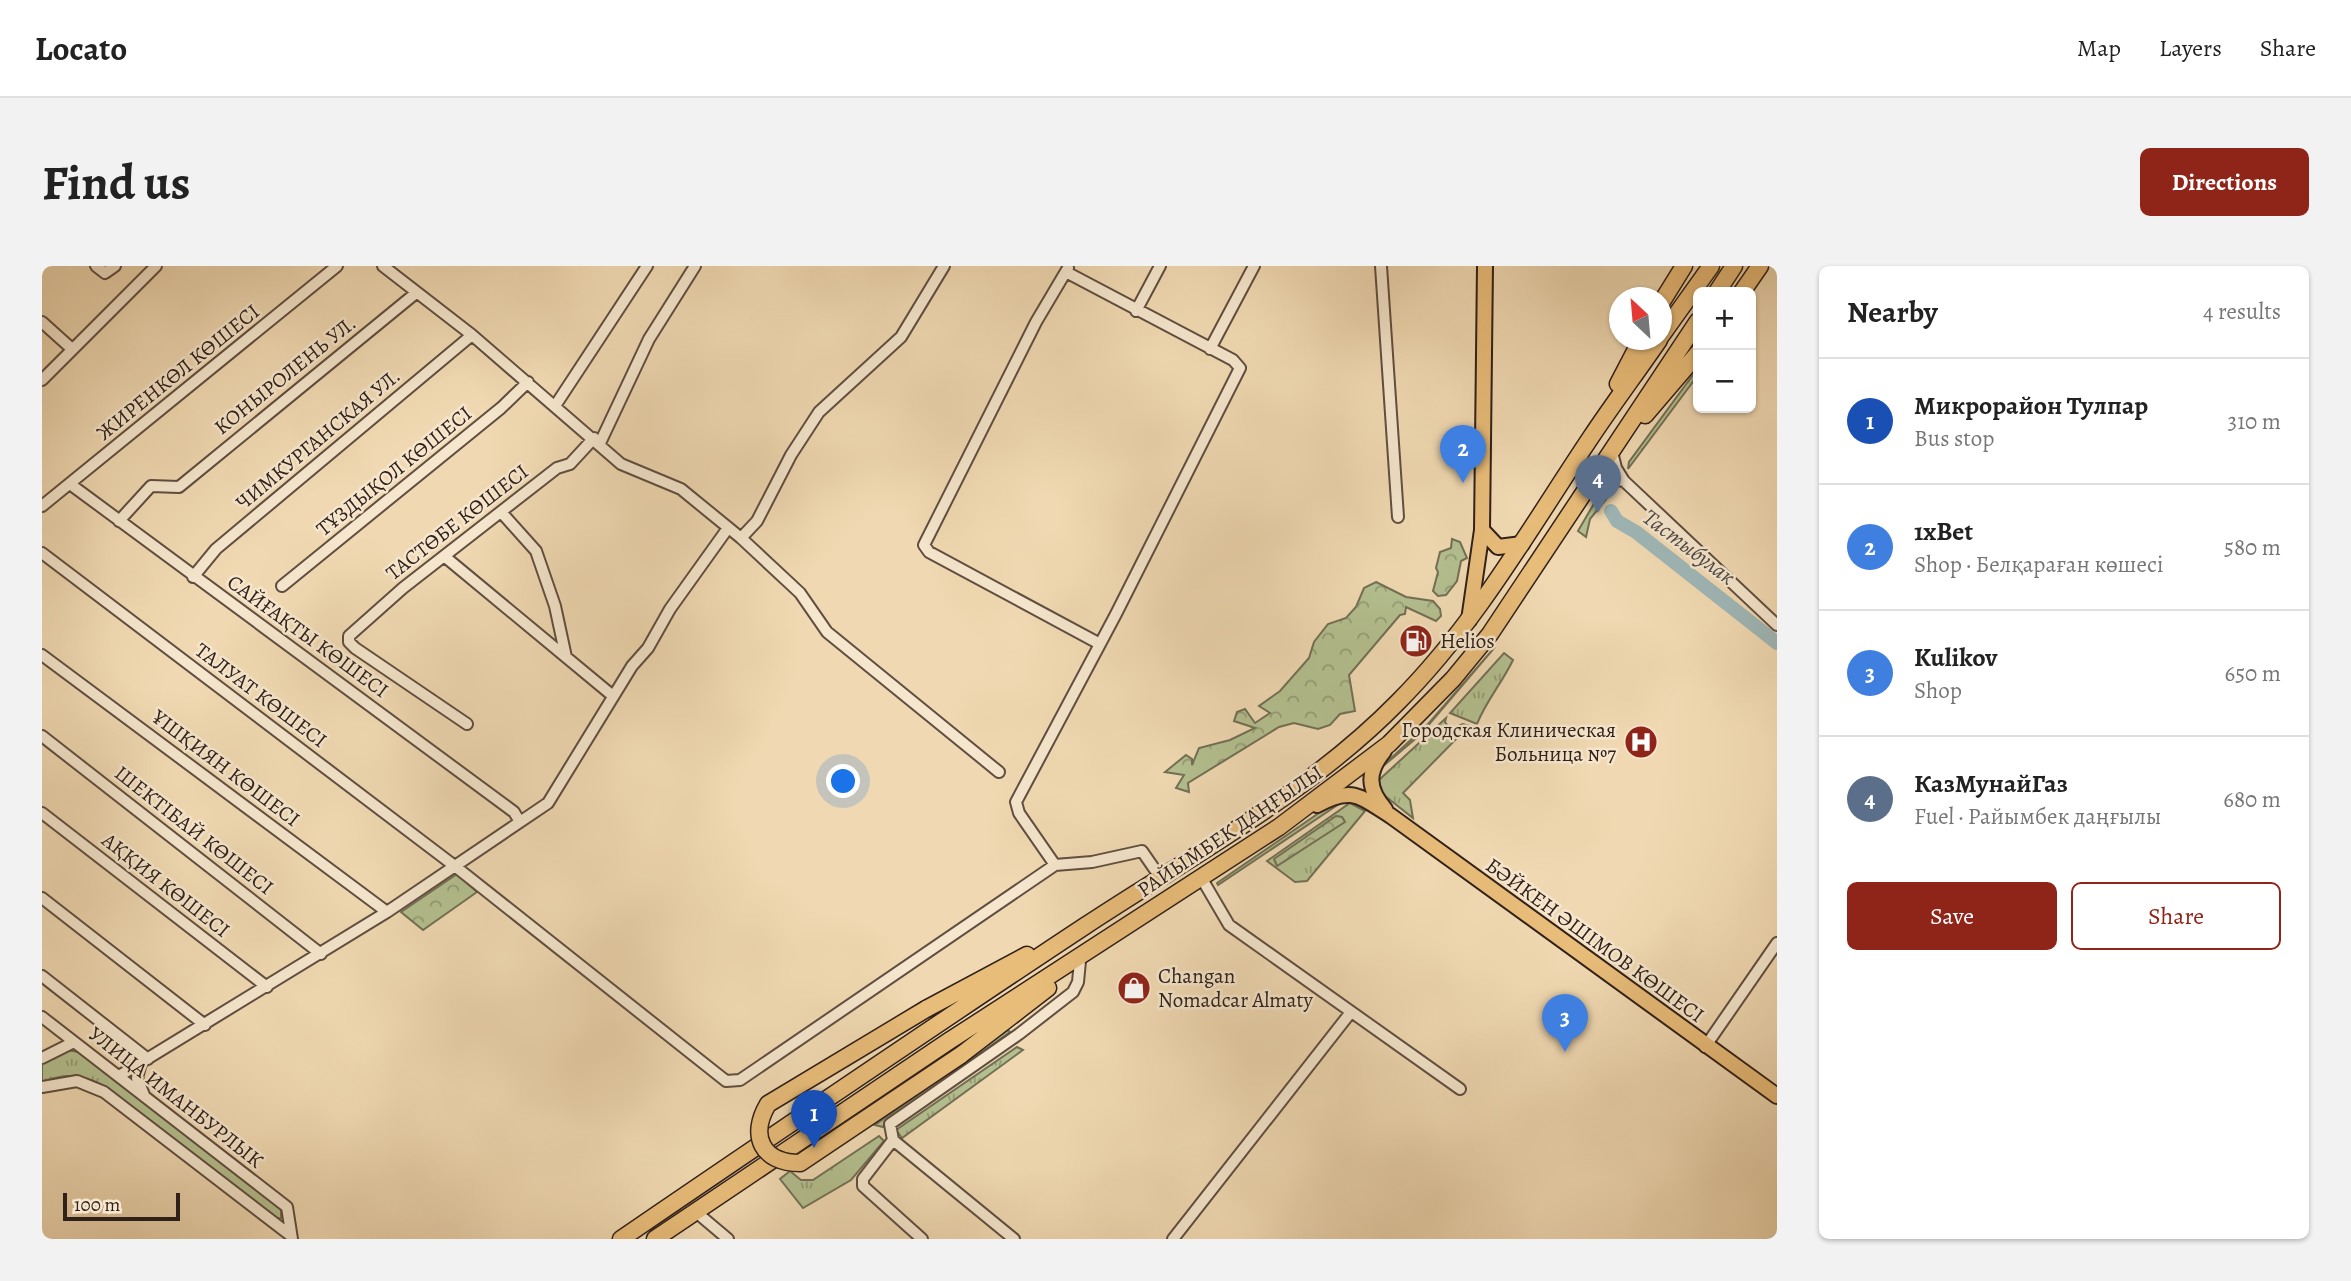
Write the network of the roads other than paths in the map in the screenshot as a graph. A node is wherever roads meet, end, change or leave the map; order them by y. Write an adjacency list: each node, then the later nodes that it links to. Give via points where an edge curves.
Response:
1 (96, 266): 2 (street, via 105,273)
2 (115, 266)
3 (156, 266): 27 (street)
4 (337, 266): 40 (street, ЖИРЕНКӨЛ КӨШЕСІ)
5 (383, 266): 21 (street)
6 (647, 266): 34 (street)
7 (695, 266): 36 (street, ТАСТӨБЕ КӨШЕСІ, via 649,339)
8 (944, 266): 47 (street, via 901,337 819,412 757,521)
9 (1160, 266): 22 (street)
10 (1254, 266): 28 (street)
11 (1381, 266): 43 (street)
12 (1485, 266): 46 (main road)
13 (1684, 266): 18 (highway)
14 (1711, 266): 23 (highway, РАЙЫМБЕК ДАҢҒЫЛЫ)
15 (1734, 266): 19 (highway)
16 (1760, 266): 20 (highway)
17 (1068, 269): 22 (street); 55 (street, via 924,545 929,552)
18 (1671, 287)
19 (1720, 287)
20 (1745, 287)
21 (416, 293): 26 (street); 44 (street, КОНЫРОЛЕНЬ УЛ., via 179,487 151,486)
22 (1136, 311): 28 (street)
23 (1672, 321)
24 (42, 323): 27 (street)
25 (1693, 329): 37 (highway, РАЙЫМБЕК ДАҢҒЫЛЫ)
26 (472, 335): 33 (street); 51 (street, ЧИМКУРГАНСКАЯ УЛ., via 216,549)
27 (72, 349): 32 (street)
28 (1210, 349): 55 (street, via 1233,360 1240,371)
29 (1636, 350): 35 (highway)
30 (1652, 350): 35 (highway, РАЙЫМБЕК ДАҢҒЫЛЫ)
31 (1693, 359): 37 (highway)
32 (42, 380)
33 (528, 382): 34 (street); 52 (street, ТҰЗДЫҚОЛ КӨШЕСІ)
34 (555, 406): 36 (street)
35 (1592, 436): 48 (highway, РАЙЫМБЕК ДАҢҒЫЛЫ)
36 (597, 441): 42 (street, ТАСТӨБЕ КӨШЕСІ); 45 (street, via 621,464 681,489)
37 (1612, 452): 38 (street); 39 (highway, РАЙЫМБЕК ДАҢҒЫЛЫ)
38 (1624, 481): 39 (street, via 1610,478); 54 (street)
39 (1591, 483): 61 (highway, РАЙЫМБЕК ДАҢҒЫЛЫ, via 1490,634)
40 (70, 484): 41 (street, ЖИРЕНКӨЛ КӨШЕСІ); 44 (street, САЙҒАҚТЫ КӨШЕСІ)
41 (42, 506)
42 (501, 512): 50 (street, ТАСТӨБЕ КӨШЕСІ); 57 (street, via 536,551)
43 (1398, 517)
44 (120, 521): 51 (street, САЙҒАҚТЫ КӨШЕСІ)
45 (728, 528): 47 (street); 58 (street)
46 (1482, 530): 48 (main road, via 1498,547); 53 (main road)
47 (741, 538): 62 (street, via 800,593 827,632)
48 (1522, 544): 53 (highway, РАЙЫМБЕК ДАҢҒЫЛЫ)
49 (42, 553): 68 (street, ТАЛУАТ КӨШЕСІ)
50 (444, 556): 57 (street); 59 (street, ТАСТӨБЕ КӨШЕСІ, via 354,630 349,642)
51 (193, 577): 65 (street, САЙҒАҚТЫ КӨШЕСІ, via 514,811)
52 (282, 586)
53 (1468, 621): 69 (highway, РАЙЫМБЕК ДАҢҒЫЛЫ, via 1427,672 1343,752)
54 (1777, 625)
55 (1100, 644): 67 (street, via 1016,802)
56 (42, 655): 72 (street, ҰШҚИЯН КӨШЕСІ)
57 (566, 657): 58 (street)
58 (614, 696): 65 (street, via 548,803)
59 (467, 724)
60 (42, 736): 76 (street, ШЕКТІБАЙ КӨШЕСІ)
61 (1389, 744): 64 (main road, via 1374,764 1370,784); 66 (highway, РАЙЫМБЕК ДАҢҒЫЛЫ)
62 (999, 772)
63 (42, 813): 79 (street, АҚҚИЯ КӨШЕСІ)
64 (1391, 816): 66 (main road, БӘЙКЕН ӘШІМОВ КӨШЕСІ, via 1347,792); 86 (main road, БӘЙКЕН ӘШІМОВ КӨШЕСІ)
65 (520, 822): 68 (street)
66 (1279, 827): 70 (highway, РАЙЫМБЕК ДАҢҒЫЛЫ)
67 (1055, 865): 68 (street, ТАЛУАТ КӨШЕСІ, via 740,1080 726,1081); 69 (street, via 1142,851)
68 (456, 867): 72 (street)
69 (1160, 877): 73 (highway, РАЙЫМБЕК ДАҢҒЫЛЫ)
70 (1202, 878): 74 (highway, РАЙЫМБЕК ДАҢҒЫЛЫ); 80 (street, via 1229,925)
71 (42, 898): 83 (street)
72 (387, 912): 76 (street)
73 (1088, 924): 82 (highway, bridge, via 981,977 768,1104 760,1118 763,1147 784,1163 800,1163); 97 (highway, РАЙЫМБЕК ДАҢҒЫЛЫ)
74 (1102, 943): 77 (highway); 95 (highway, РАЙЫМБЕК ДАҢҒЫЛЫ)
75 (1777, 943): 86 (street)
76 (321, 954): 79 (street)
77 (1080, 961): 82 (highway); 84 (street, via 1073,992)
78 (42, 976): 88 (street)
79 (267, 987): 83 (street)
80 (1351, 1012): 91 (street); 102 (street)
81 (42, 1017): 85 (street, УЛИЦА ИМАНБУРЛЫК)
82 (1009, 1020): 84 (street)
83 (205, 1025): 88 (street)
84 (1019, 1034): 94 (street, via 890,1124)
85 (74, 1042): 87 (street); 89 (street, УЛИЦА ИМАНБУРЛЫК)
86 (1705, 1047): 92 (main road, БӘЙКЕН ӘШІМОВ КӨШЕСІ)
87 (42, 1058)
88 (144, 1061): 89 (street); 93 (street, via 137,1078)
89 (119, 1076): 93 (street, УЛИЦА ИМАНБУРЛЫК)
90 (42, 1087): 96 (street, via 77,1081 104,1092)
91 (1460, 1089)
92 (1777, 1096)
93 (146, 1097): 96 (street, УЛИЦА ИМАНБУРЛЫК, via 287,1207)
94 (892, 1140): 100 (street, via 863,1179 863,1186); 101 (street)
95 (696, 1212): 98 (highway, РАЙЫМБЕК ДАҢҒЫЛЫ); 99 (street)
96 (291, 1237)
97 (621, 1239)
98 (655, 1239)
99 (728, 1239)
100 (922, 1239)
101 (1014, 1239)
102 (1173, 1239)

